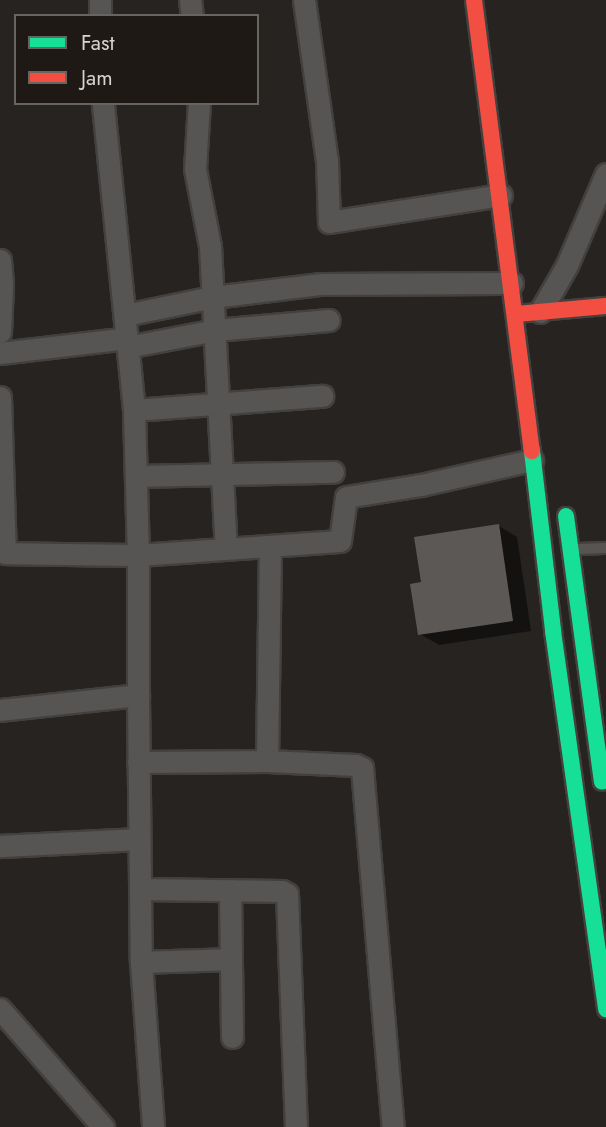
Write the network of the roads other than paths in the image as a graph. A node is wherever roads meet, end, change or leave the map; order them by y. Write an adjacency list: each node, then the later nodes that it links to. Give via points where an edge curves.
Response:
1 (304, 0): 6 (street, via 327,161 329,222)
2 (474, 0): 6 (main road)
3 (103, 105): 13 (street)
4 (198, 105): 10 (street, via 195,169 210,246)
5 (606, 173): 14 (street)
6 (501, 195): 8 (main road)
7 (0, 260): 17 (street)
8 (512, 283): 10 (street, via 349,283); 12 (main road)
9 (537, 289): 14 (main road)
10 (213, 297): 13 (street); 16 (street)
11 (606, 306): 14 (main road)
12 (516, 314): 14 (main road); 24 (main road)
13 (125, 315): 18 (street)
14 (541, 319)
15 (329, 320): 16 (street)
16 (215, 330): 18 (street); 22 (street)
17 (0, 332)
18 (127, 342): 19 (street); 23 (street)
19 (0, 353)
20 (322, 396): 22 (street)
21 (0, 397): 28 (street)
22 (220, 404): 23 (street); 27 (street)
23 (134, 410): 26 (street)
24 (532, 460): 30 (street, via 346,497 340,541); 37 (main road)
25 (333, 472): 27 (street)
26 (136, 476): 27 (street); 35 (street)
27 (223, 476): 32 (street)
28 (1, 494): 34 (street)
29 (563, 496): 33 (main road)
30 (270, 545): 32 (street); 40 (street)
31 (606, 548): 33 (lane)
32 (226, 549): 35 (street)
33 (570, 550): 36 (main road)
34 (3, 553): 35 (street)
35 (138, 555): 38 (street)
36 (581, 626): 37 (main road); 42 (main road, via 589,648)
37 (553, 631): 50 (main road)
38 (138, 695): 39 (street); 41 (street)
39 (0, 710)
40 (267, 761): 41 (street); 55 (street, via 356,765 364,774)
41 (138, 762): 43 (street)
42 (604, 801)
43 (139, 839): 44 (street); 45 (street)
44 (0, 846)
45 (142, 889): 46 (street); 48 (street)
46 (230, 890): 47 (street); 54 (street, via 287,894)
47 (231, 960): 48 (street); 51 (street)
48 (141, 962): 53 (street)
49 (0, 1009): 52 (street)
50 (606, 1009)
51 (232, 1037)
52 (103, 1127)
53 (153, 1127)
54 (296, 1127)
55 (393, 1127)

